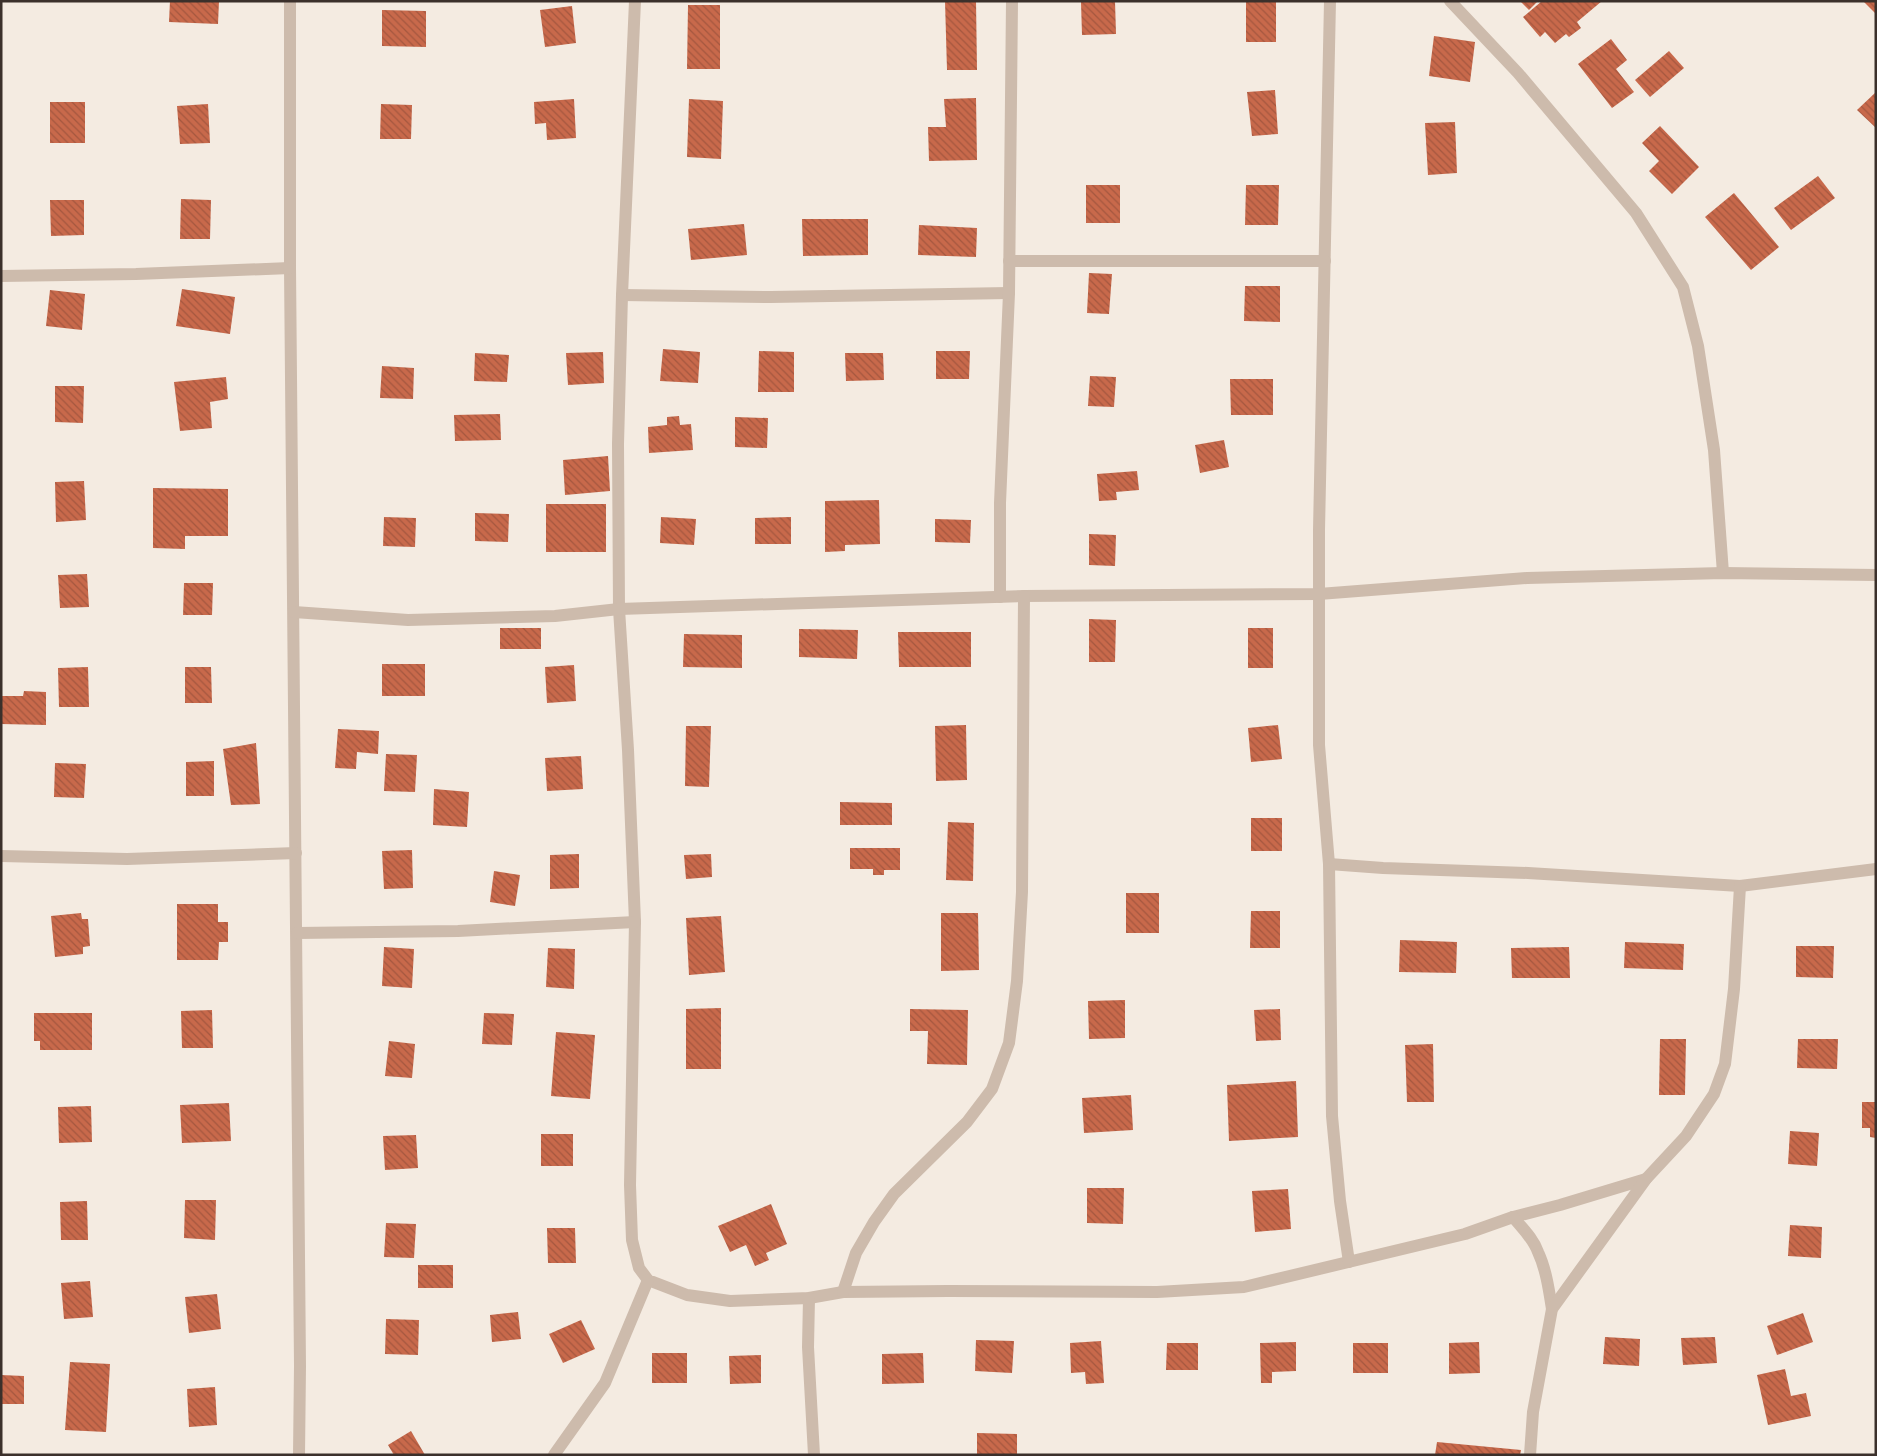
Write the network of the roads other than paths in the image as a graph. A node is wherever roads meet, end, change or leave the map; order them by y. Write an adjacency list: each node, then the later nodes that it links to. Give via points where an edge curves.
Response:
1 (290, 1): 8 (street)
2 (635, 1): 11 (street)
3 (1012, 1): 6 (street)
4 (1330, 1): 7 (street)
5 (1450, 1): 12 (street, via 1518,74 1636,213 1683,287 1698,346 1714,450)
6 (1009, 261): 7 (street); 10 (street)
7 (1325, 261): 14 (street)
8 (290, 268): 9 (street); 18 (street)
9 (1, 276)
10 (1009, 293): 11 (street, via 771,297); 16 (street, via 1000,503)
11 (622, 295): 17 (street, via 618,444)
12 (1723, 573): 13 (street); 14 (street, via 1527,578)
13 (1876, 575)
14 (1319, 594): 15 (street); 21 (street, via 1319,744)
15 (1024, 596): 16 (street); 30 (street, via 1022,892 1017,981 1009,1043 992,1089 967,1122 894,1194 874,1222 856,1253)
16 (1000, 598): 17 (street)
17 (619, 609): 18 (street, via 555,616 408,620); 24 (street)
18 (294, 612): 19 (street)
19 (296, 853): 20 (street, via 127,859); 25 (street)
20 (1, 856)
21 (1329, 864): 23 (street); 28 (street, via 1332,1116)
22 (1876, 868): 23 (street)
23 (1740, 886): 26 (street, via 1734,989 1725,1064 1714,1094 1686,1136)
24 (636, 922): 25 (street, via 458,931); 29 (street, via 630,1184 632,1240 639,1268)
25 (297, 933): 33 (street)
26 (1646, 1179): 27 (street); 32 (street)
27 (1513, 1217): 28 (street, via 1466,1234); 32 (street, via 1538,1252 1547,1278)
28 (1349, 1262): 30 (street, via 1244,1287 1157,1292)
29 (648, 1280): 31 (street, via 687,1295 730,1301); 34 (street, via 605,1383)
30 (843, 1292): 31 (street)
31 (809, 1298): 35 (street, via 808,1347)
32 (1552, 1309): 36 (street, via 1533,1412)
33 (299, 1455)
34 (554, 1455)
35 (814, 1455)
36 (1530, 1455)

